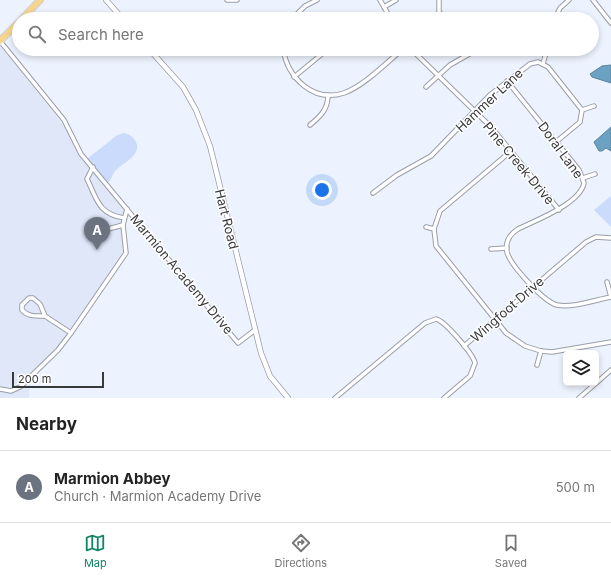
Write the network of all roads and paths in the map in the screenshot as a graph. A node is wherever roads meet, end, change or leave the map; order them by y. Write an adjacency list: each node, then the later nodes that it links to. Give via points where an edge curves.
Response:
1 (40, 0): 12 (main road)
2 (106, 0): 13 (street)
3 (226, 0): 4 (street)
4 (237, 0)
5 (317, 0): 14 (street)
6 (380, 0): 11 (street)
7 (396, 0): 11 (street)
8 (440, 0): 16 (street)
9 (570, 0): 17 (street)
10 (593, 0): 18 (street)
11 (384, 7): 15 (street)
12 (29, 12)
13 (117, 12)
14 (299, 12)
15 (387, 12)
16 (439, 12)
17 (558, 12)
18 (611, 23)
19 (12, 29): 20 (main road)
20 (0, 41): 22 (street, Marmion Academy Drive)
21 (12, 56): 42 (street, Marmion Academy Drive, via 64,120 81,154)
22 (12, 56)
23 (155, 56): 61 (street, Hart Road, via 183,87 196,110 210,146)
24 (284, 56): 32 (street, via 286,65)
25 (320, 56): 32 (street)
26 (394, 56): 35 (street, via 357,86 344,93)
27 (418, 56): 31 (street, Pine Creek Drive)
28 (466, 56): 31 (street)
29 (545, 56): 30 (street)
30 (543, 64): 33 (street, Hammer Lane, via 529,64); 37 (street)
31 (438, 76): 34 (street); 38 (street, Pine Creek Drive)
32 (294, 77): 35 (street, via 312,90)
33 (507, 81): 38 (street, Hammer Lane); 40 (street, Doral Lane)
34 (426, 87)
35 (328, 94): 39 (street, via 328,103 323,114)
36 (594, 106): 37 (street)
37 (582, 110): 40 (street, via 580,122)
38 (475, 111): 41 (street, Pine Creek Drive); 45 (street, Hammer Lane, via 431,156 397,175)
39 (310, 125)
40 (556, 142): 44 (street, Doral Lane)
41 (511, 151): 47 (street, Pine Creek Drive); 51 (street, via 445,206 437,217)
42 (93, 167): 46 (street, Marmion Academy Drive); 48 (street, via 87,179 96,201 111,215)
43 (595, 174): 44 (street)
44 (583, 178): 47 (street, Doral Lane, via 582,190)
45 (373, 193)
46 (127, 209): 48 (street, Marmion Academy Drive); 61 (street, Marmion Academy Drive, via 238,342)
47 (559, 210): 54 (street, Doral Lane, via 514,231 508,239)
48 (124, 218): 49 (street, Marmion Academy Drive)
49 (123, 225): 52 (street); 62 (street, Marmion Academy Drive, via 126,253)
50 (426, 227): 51 (street)
51 (434, 229): 60 (street, via 439,251)
52 (97, 232)
53 (611, 238): 57 (street, Wingfoot Drive, via 596,237 586,242)
54 (507, 248): 55 (street); 57 (street, via 510,258)
55 (491, 249)
56 (607, 282): 58 (street)
57 (533, 287): 58 (street, via 546,300 557,305); 60 (street, Wingfoot Drive)
58 (611, 297)
59 (45, 316): 59 (street, via 37,300 29,298 23,303 22,310 25,314); 62 (street)
60 (495, 320): 64 (street, Wingfoot Drive); 65 (street, via 515,340)
61 (255, 330): 69 (street, Hart Road, via 270,376)
62 (71, 333): 68 (street, Marmion Academy Drive, via 58,350 20,387 11,390)
63 (611, 342): 65 (street, via 564,351)
64 (464, 346): 70 (street, Wingfoot Drive, via 444,323 430,320); 71 (street, via 474,359 474,370)
65 (541, 351): 66 (street)
66 (537, 365)
67 (611, 370): 72 (street)
68 (0, 389)
69 (288, 398)
70 (335, 398)
71 (444, 398)
72 (579, 398)

